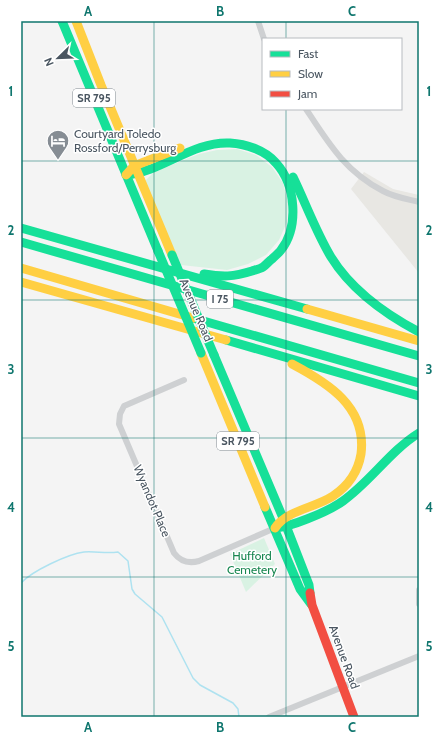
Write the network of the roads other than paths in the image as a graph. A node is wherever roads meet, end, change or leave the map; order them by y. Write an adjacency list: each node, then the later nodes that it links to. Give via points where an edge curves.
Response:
1 (62, 21): 7 (main road, Avenue Road / SR 795)
2 (76, 21): 6 (main road, Avenue Road / SR 795)
3 (258, 21): 4 (street)
4 (264, 38)
5 (307, 110): 8 (street, via 333,150 348,166 384,192)
6 (136, 170): 7 (main road); 11 (main road, via 221,143 247,145 263,152 276,163 289,184 295,209 291,230 281,249 269,262 246,274 216,276); 14 (main road, via 201,140 214,137 236,136 260,144 275,154 292,174 324,246 343,274 381,310); 22 (main road, Avenue Road / SR 795, bridge)
7 (126, 175): 24 (main road, Avenue Road / SR 795, bridge)
8 (419, 202)
9 (21, 228): 11 (main road)
10 (21, 242): 17 (main road, I 75)
11 (138, 260): 15 (main road)
12 (21, 268): 19 (main road, I 75)
13 (21, 282): 16 (main road)
14 (419, 332)
15 (419, 341)
16 (264, 351): 20 (main road); 22 (main road, via 306,370 340,395 356,416 362,441 358,466 344,488 330,498)
17 (419, 356)
18 (184, 380): 24 (street, Wyandot Place, via 124,406 119,418 119,424 174,553 180,560 193,563)
19 (419, 383)
20 (419, 396)
21 (419, 433): 23 (main road, via 391,454 358,488 338,504)
22 (283, 518): 23 (main road, Avenue Road / SR 795); 24 (main road)
23 (287, 527): 24 (main road); 27 (main road, Avenue Road / SR 795, via 310,585)
24 (275, 528): 27 (main road, Avenue Road / SR 795, via 300,589)
25 (419, 590): 26 (street)
26 (419, 604)
27 (312, 605): 29 (main road, Avenue Road / SR 795)
28 (419, 656): 29 (street)
29 (342, 687): 30 (street); 31 (main road, Avenue Road / SR 795)
30 (269, 717)
31 (354, 717)

